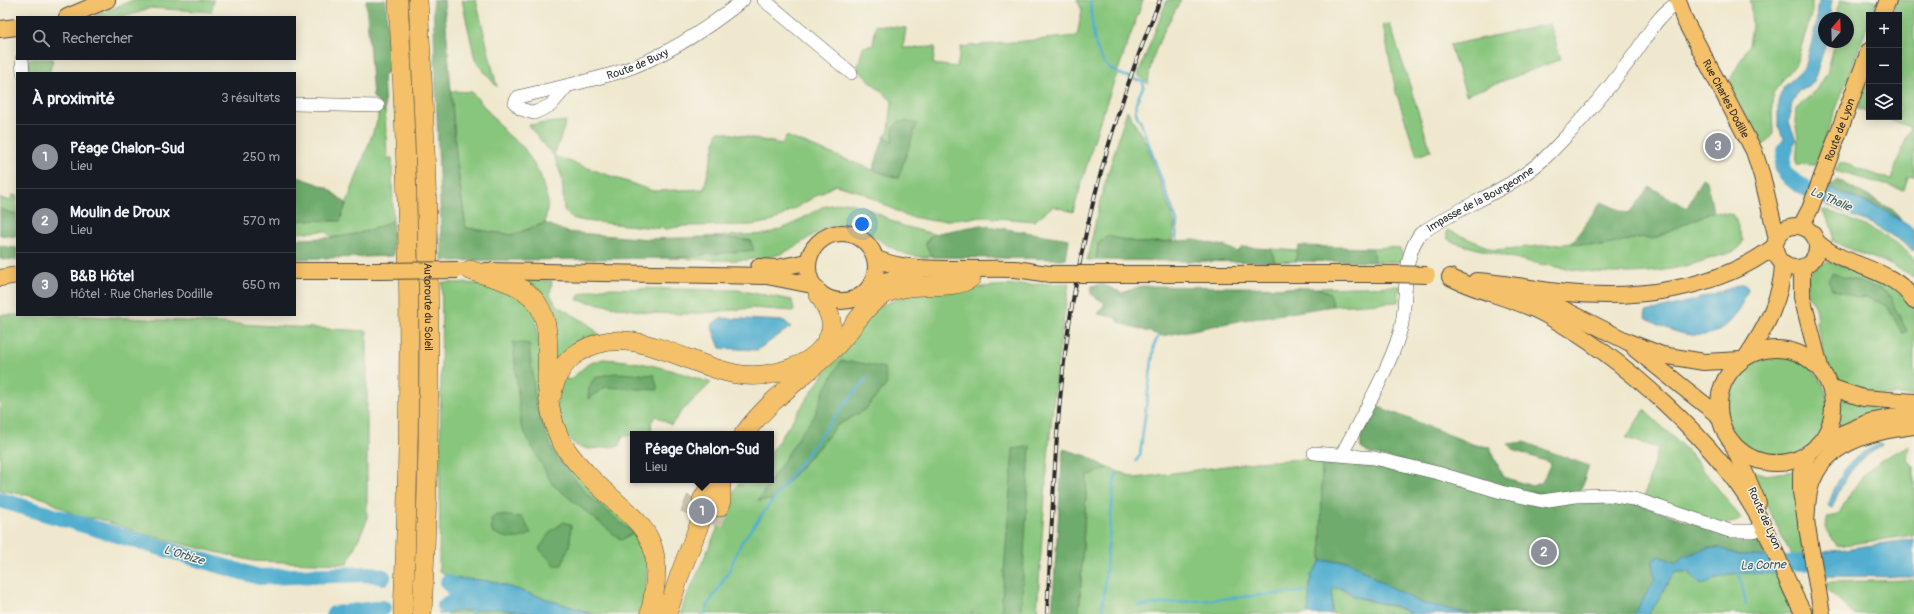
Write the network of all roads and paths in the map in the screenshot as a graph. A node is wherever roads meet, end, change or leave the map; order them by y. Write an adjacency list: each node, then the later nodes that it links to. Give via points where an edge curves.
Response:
1 (107, 0): 9 (main road)
2 (398, 0): 56 (highway, Autoroute du Soleil, via 406,152 410,318)
3 (418, 0): 57 (highway, Autoroute du Soleil, via 429,318)
4 (743, 0): 16 (street, Route de Buxy, via 709,26 662,52 620,71)
5 (764, 0): 15 (street)
6 (1888, 0): 8 (main road)
7 (1678, 1): 19 (main road, Rue Charles Dodille, via 1684,19 1750,141); 50 (street, Impasse de la Bourgeonne, via 1648,33 1612,83 1536,166 1420,234 1410,254 1400,331)
8 (1883, 12)
9 (69, 16)
10 (16, 28): 11 (main road)
11 (0, 29)
12 (1866, 59): 20 (main road, Route de Lyon)
13 (22, 60): 14 (street)
14 (23, 72)
15 (851, 73)
16 (568, 85): 16 (street, Route de Buxy, via 518,97 515,103 521,109 534,113 551,105)
17 (296, 104): 18 (street)
18 (378, 106)
19 (1768, 200): 20 (main road, Rue Charles Dodille, via 1780,217); 21 (main road, Rue Charles Dodille)
20 (1804, 231): 21 (main road, via 1782,231); 25 (main road, via 1817,253 1807,266); 35 (main road, Rue Charles Dodille, via 1833,254 1898,284)
21 (1776, 242): 24 (main road, via 1778,259); 31 (main road, via 1759,257 1719,276 1688,286 1638,294 1588,295)
22 (875, 258): 23 (main road, via 864,241 845,233 830,235 817,243); 28 (main road, via 885,263 921,268 1016,269); 32 (main road, via 876,271)
23 (808, 262): 26 (main road, via 776,268 503,266); 33 (main road, via 807,270)
24 (1783, 264): 25 (main road); 38 (main road, via 1782,284 1767,324)
25 (1802, 268): 39 (main road, via 1804,304)
26 (464, 270): 27 (main road, bridge); 33 (main road, via 767,276); 42 (highway, via 518,287 531,296 540,308 547,332 547,385)
27 (296, 271)
28 (1034, 273): 29 (main road, bridge, via 1392,274); 30 (main road, via 1017,277)
29 (1450, 277): 31 (main road); 55 (main road, via 1462,284 1516,301 1545,314 1621,366 1661,401 1708,449 1734,480)
30 (971, 278): 32 (main road, via 888,280); 36 (highway, via 963,283 919,285 888,292 873,302)
31 (1476, 281): 37 (main road, via 1541,300)
32 (872, 284): 34 (main road)
33 (815, 289): 34 (main road, via 827,299 838,302); 42 (highway, via 830,312 830,335 815,356 794,368 767,374 737,374 643,344 605,342 583,349 568,361 556,380)
34 (858, 298): 36 (highway)
35 (1914, 301)
36 (840, 342): 46 (highway, via 770,403)
37 (1628, 342): 38 (main road, via 1662,355 1688,361); 44 (main road, via 1653,365)
38 (1744, 358): 39 (main road, via 1769,349 1787,350 1803,356); 44 (main road, via 1732,368 1725,379 1718,403)
39 (1821, 371): 40 (main road)
40 (1830, 387): 41 (main road, via 1863,398); 48 (main road, via 1830,423)
41 (1914, 402)
42 (550, 403): 58 (highway, via 554,423 565,449 589,476 634,517 649,537 657,567)
43 (1914, 413): 48 (main road, via 1869,422)
44 (1719, 416): 47 (main road)
45 (1914, 426): 54 (main road, via 1861,438 1829,456 1813,477)
46 (747, 431)
47 (1732, 443): 48 (main road, via 1751,458 1774,463 1797,459); 60 (main road, Route de Lyon)
48 (1813, 449): 54 (main road, via 1801,473)
49 (1314, 453): 50 (street)
50 (1342, 454): 55 (street, via 1397,463 1542,501 1610,495 1644,502 1730,531 1754,532)
51 (708, 483): 53 (highway, via 698,492)
52 (717, 483): 53 (highway)
53 (704, 511): 58 (highway, via 680,574)
54 (1806, 525): 61 (main road)
55 (1764, 527): 59 (main road)
56 (403, 614)
57 (422, 614)
58 (655, 614)
59 (1804, 614)
60 (1808, 614)
61 (1822, 614)

